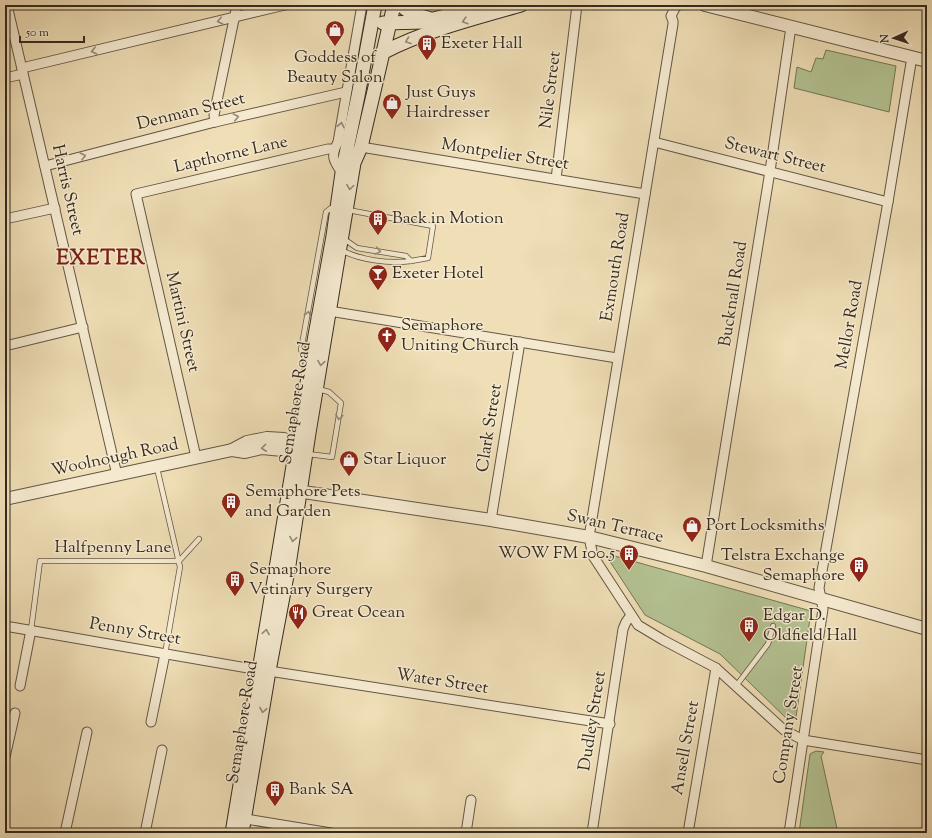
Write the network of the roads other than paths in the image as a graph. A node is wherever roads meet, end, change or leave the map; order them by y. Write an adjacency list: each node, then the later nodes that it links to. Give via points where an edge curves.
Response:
1 (238, 5): 13 (street)
2 (285, 5): 13 (street)
3 (362, 5): 23 (street, Semaphore Road)
4 (375, 5): 14 (main road, Semaphore Road)
5 (394, 5): 15 (main road, Semaphore Road)
6 (401, 5): 16 (main road)
7 (521, 5): 11 (main road)
8 (577, 5): 31 (street, Nile Street)
9 (678, 5): 25 (street, Exmouth Road, via 671,16 673,24)
10 (705, 5): 17 (street)
11 (493, 7): 16 (main road)
12 (7, 11): 21 (street, Harris Street)
13 (235, 17): 21 (street, one-way to 21); 24 (street, via 214,115)
14 (371, 24): 15 (main road); 23 (main road, Semaphore Road)
15 (389, 25): 16 (main road, via 427,28); 18 (main road, Semaphore Road)
16 (434, 25): 18 (main road, one-way to 18)
17 (791, 27): 19 (street); 29 (street, Bucknall Road)
18 (382, 53): 26 (main road, Semaphore Road)
19 (912, 57): 20 (street); 34 (street, Mellor Road)
20 (927, 61)
21 (23, 71): 22 (street); 28 (street, Harris Street)
22 (5, 78)
23 (352, 94): 24 (street, Denman Street, one-way to 23); 27 (street, one-way to 23, via 338,142 345,102); 30 (main road, Semaphore Road)
24 (215, 122): 28 (street, Denman Street, one-way to 24)
25 (654, 142): 29 (street, Stewart Street); 33 (street, Exmouth Road)
26 (361, 147): 31 (street, Montpelier Street); 36 (main road, Semaphore Road, one-way to 36, via 354,163)
27 (334, 149): 30 (street, via 333,160); 32 (street, Lapthorne Lane)
28 (45, 166): 35 (street, Harris Street)
29 (770, 172): 34 (street, Stewart Street); 60 (street, Bucknall Road)
30 (342, 173): 36 (main road, Semaphore Road)
31 (556, 179): 33 (street, Montpelier Street)
32 (136, 194): 51 (street, Martini Street)
33 (645, 194): 44 (street, Exmouth Road)
34 (888, 202): 61 (street, Mellor Road, via 819,586)
35 (55, 208): 37 (street); 41 (street, Harris Street)
36 (342, 209): 38 (main road, Semaphore Road); 39 (lane, via 433,226 428,258); 45 (lane, one-way to 36, via 301,350 326,212 332,208)
37 (5, 219)
38 (338, 241): 39 (lane, one-way to 39, via 357,248 406,256); 39 (lane, via 352,255 396,263); 40 (main road, Semaphore Road)
39 (411, 261)
40 (325, 310): 42 (street); 45 (main road, Semaphore Road); 46 (main road, Semaphore Road, one-way to 46)
41 (83, 327): 43 (street); 53 (street, Harris Street)
42 (520, 342): 44 (street); 56 (street, Clark Street)
43 (5, 346)
44 (618, 358): 57 (street, Exmouth Road)
45 (310, 363): 46 (main road, Semaphore Road)
46 (312, 388): 47 (main road, Semaphore Road); 50 (lane, one-way to 50, via 329,392 341,404 332,457)
47 (305, 432): 48 (street, via 286,436); 50 (main road)
48 (284, 439): 49 (street, Woolnough Road, via 266,438 246,442); 50 (street)
49 (232, 450): 50 (street, Woolnough Road, one-way to 49, via 283,450 262,448 246,452); 51 (street, Woolnough Road)
50 (302, 456): 54 (main road, Semaphore Road); 54 (main road, Semaphore Road)
51 (196, 457): 52 (street, Woolnough Road)
52 (156, 467): 53 (street, Woolnough Road); 59 (lane)
53 (118, 475): 55 (street, Woolnough Road)
54 (295, 491): 56 (street, Swan Terrace); 69 (main road, Semaphore Road)
55 (5, 499)
56 (491, 520): 57 (street, Swan Terrace)
57 (589, 537): 60 (street, Swan Terrace); 62 (street, via 593,556)
58 (199, 539): 59 (lane, Halfpenny Lane)
59 (180, 561): 66 (lane, Halfpenny Lane, via 40,561); 67 (lane)
60 (706, 566): 61 (street, Swan Terrace)
61 (821, 599): 65 (street, Swan Terrace); 76 (street, Company Street, via 823,609)
62 (631, 615): 68 (street, via 638,625); 74 (street, Dudley Street, via 623,629)
63 (5, 626): 66 (street, Penny Street)
64 (772, 626): 71 (lane, via 768,644)
65 (927, 629)
66 (31, 630): 67 (street, Penny Street); 70 (street)
67 (165, 654): 69 (street, Penny Street); 73 (street)
68 (716, 668): 71 (street); 89 (street, Ansell Street)
69 (264, 671): 74 (street, Water Street); 81 (main road, Semaphore Road)
70 (20, 686)
71 (736, 686): 76 (street, via 784,730)
72 (15, 713): 78 (street)
73 (152, 722)
74 (610, 724): 88 (street, Dudley Street)
75 (87, 732): 82 (street)
76 (802, 740): 79 (street); 90 (street, Company Street)
77 (162, 750): 83 (street)
78 (5, 757)
79 (927, 760)
80 (471, 800): 87 (street)
81 (239, 818): 84 (main road, Semaphore Road); 85 (main road, Semaphore Road); 86 (street)
82 (65, 833)
83 (145, 833)
84 (232, 833)
85 (242, 833)
86 (331, 833)
87 (466, 833)
88 (592, 833)
89 (688, 833)
90 (789, 833)

